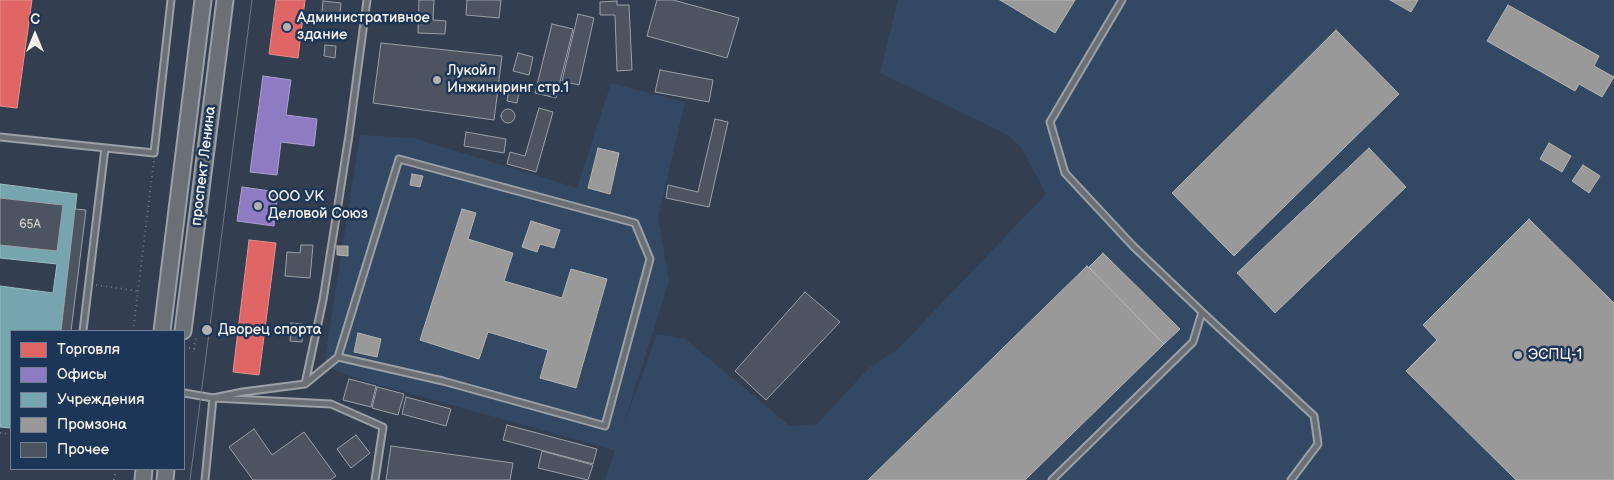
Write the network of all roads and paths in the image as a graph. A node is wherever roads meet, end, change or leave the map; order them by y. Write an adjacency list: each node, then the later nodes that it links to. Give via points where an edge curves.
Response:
1 (171, 0): 8 (lane)
2 (203, 0): 14 (main road, проспект Ленина)
3 (225, 0): 15 (main road, проспект Ленина)
4 (367, 0): 17 (lane, via 326,280)
5 (1122, 0): 11 (lane, via 1050,122 1065,174)
6 (0, 137): 7 (lane)
7 (105, 148): 8 (lane); 9 (lane)
8 (154, 153): 10 (path)
9 (88, 284): 10 (path); 12 (lane)
10 (138, 291): 13 (path)
11 (1202, 312): 22 (lane, via 1193,342); 23 (lane, via 1314,416 1318,444)
12 (83, 330)
13 (133, 330)
14 (162, 330)
15 (184, 330)
16 (338, 356): 16 (lane, via 605,426 650,258 635,223 399,159); 17 (lane)
17 (305, 384): 19 (lane)
18 (185, 393): 19 (lane)
19 (213, 398): 20 (lane); 21 (lane, via 331,404 382,427)
20 (204, 480)
21 (375, 480)
22 (1052, 480)
23 (1291, 480)

